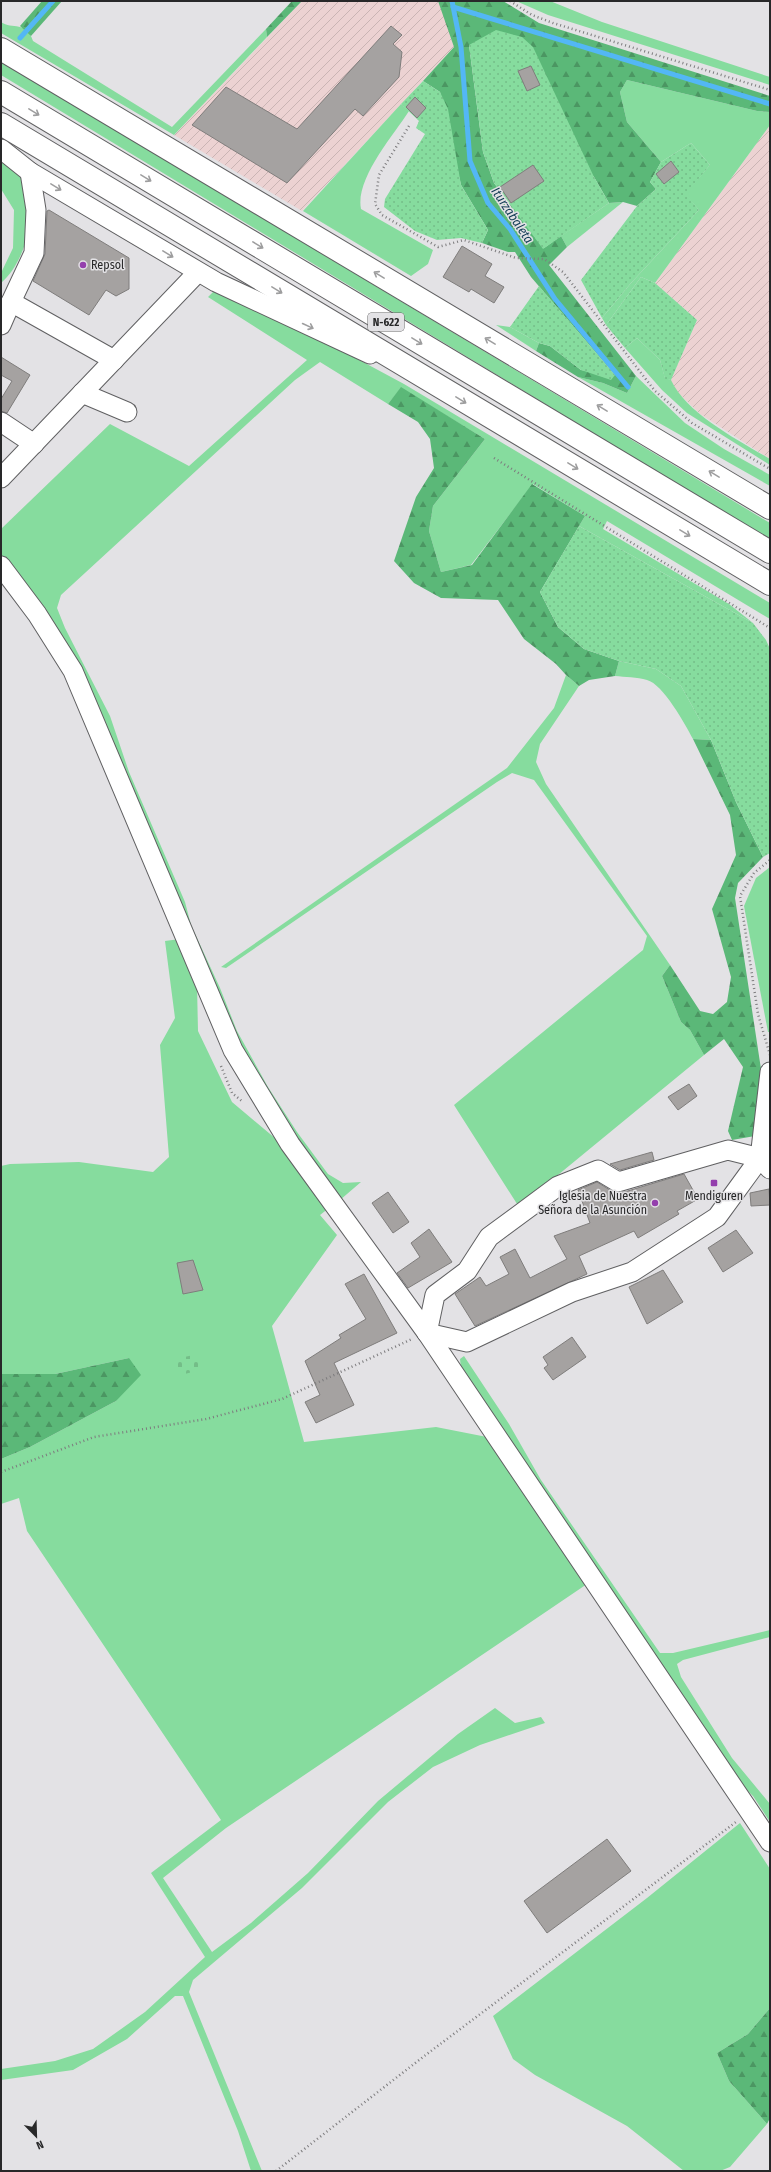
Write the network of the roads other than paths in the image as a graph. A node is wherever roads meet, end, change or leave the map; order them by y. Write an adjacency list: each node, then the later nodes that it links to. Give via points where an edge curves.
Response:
1 (1, 49): 16 (highway, one-way to 1)
2 (1, 92): 17 (highway, N-622, one-way to 17)
3 (1, 124): 10 (highway, one-way to 10)
4 (1, 149): 5 (street)
5 (30, 172): 6 (street, one-way to 6); 7 (street, via 36,210 34,253)
6 (198, 272): 9 (street); 10 (street, one-way to 10)
7 (11, 302): 8 (street); 9 (street)
8 (1, 326)
9 (114, 360): 11 (street)
10 (442, 388): 19 (highway, one-way to 19)
11 (82, 393): 12 (street); 14 (street)
12 (127, 412)
13 (1, 422): 14 (street)
14 (34, 444): 15 (street)
15 (1, 478)
16 (770, 508)
17 (770, 552)
18 (1, 566): 22 (street, via 38,614 73,671 233,1050 290,1144)
19 (770, 584)
20 (770, 1072): 21 (street)
21 (765, 1164): 22 (street, via 717,1217 632,1272 572,1292 467,1342); 22 (street, via 728,1150 618,1182 598,1170 558,1186 489,1237 467,1271 435,1295)
22 (427, 1332): 23 (street)
23 (770, 1842)

